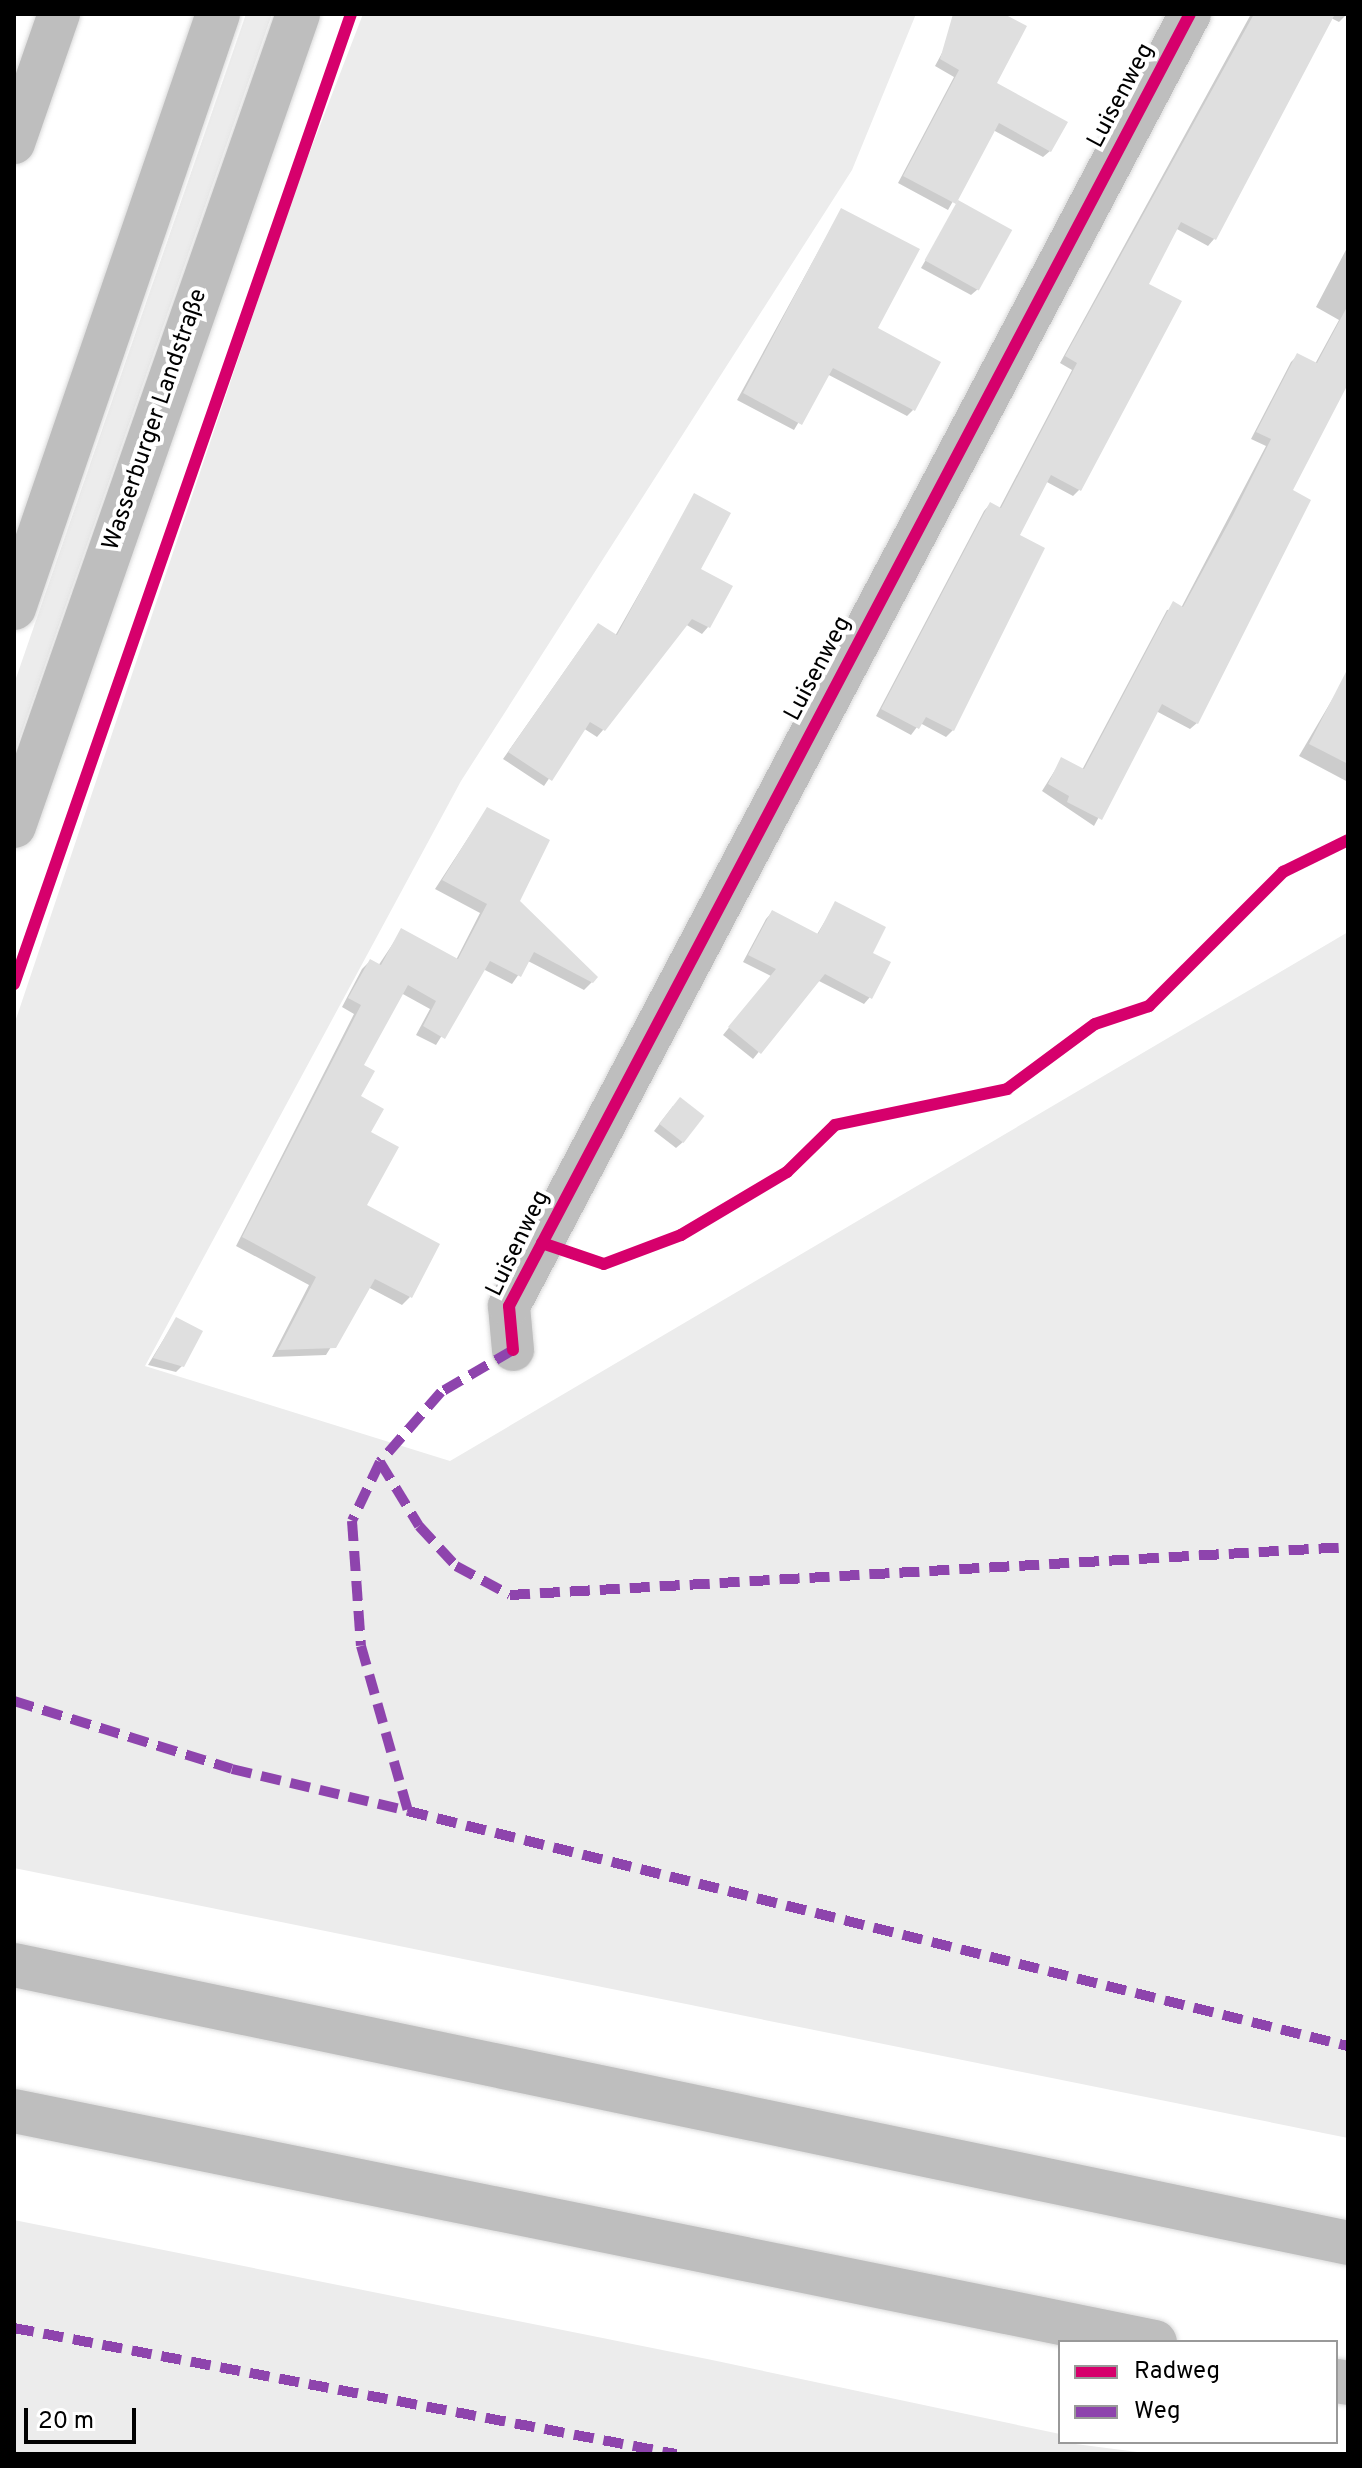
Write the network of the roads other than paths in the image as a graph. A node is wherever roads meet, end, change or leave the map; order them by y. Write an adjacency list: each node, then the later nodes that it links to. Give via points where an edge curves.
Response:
1 (218, 14): 6 (main road)
2 (298, 14): 7 (main road, Wasserburger Landstraße)
3 (1190, 14): 8 (street, Luisenweg, via 509,1306)
4 (40, 35): 5 (street)
5 (14, 143)
6 (14, 608)
7 (14, 826)
8 (513, 1350)
9 (14, 1965): 11 (main road)
10 (14, 2111): 12 (main road, via 610,2226)
11 (1348, 2243)
12 (1146, 2340)

